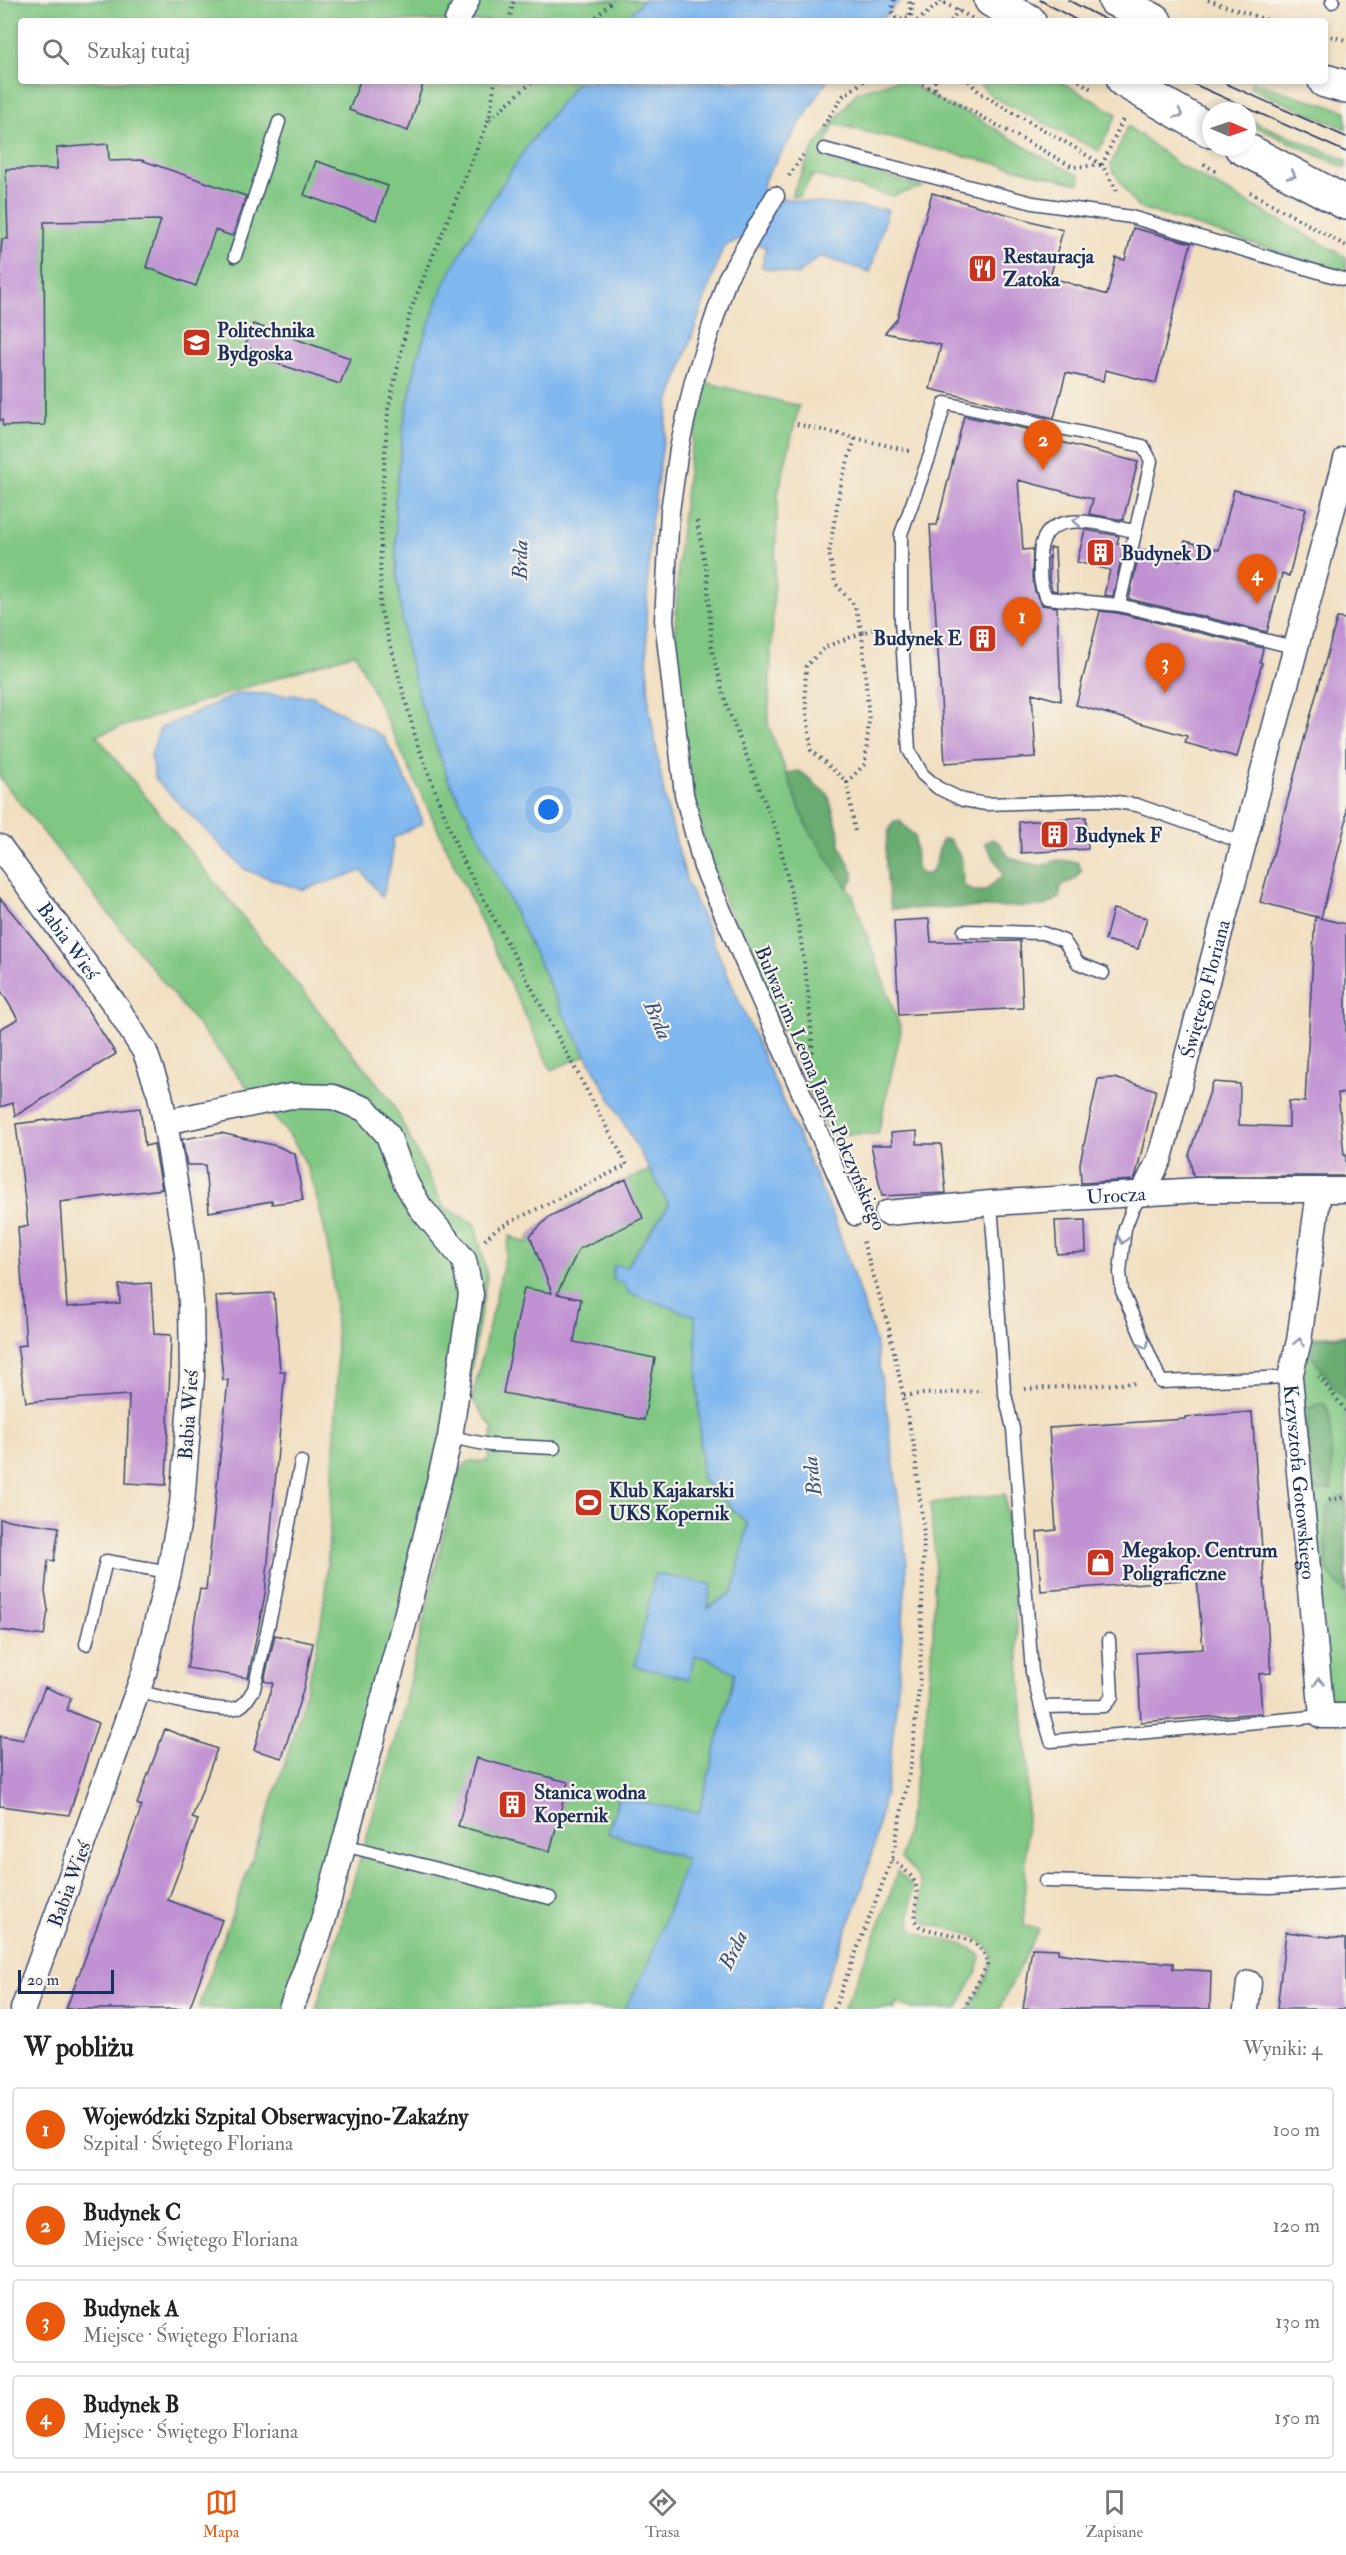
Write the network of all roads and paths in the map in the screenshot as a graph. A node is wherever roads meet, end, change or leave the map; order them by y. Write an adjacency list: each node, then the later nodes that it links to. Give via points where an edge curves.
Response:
1 (467, 0): 9 (street)
2 (514, 0): 10 (path)
3 (613, 0): 11 (path)
4 (894, 0): 12 (path, bridge, via 891,11)
5 (911, 0): 13 (path, bridge, via 912,15); 14 (path, bridge)
6 (941, 0): 15 (path); 16 (path, bridge)
7 (991, 0): 17 (main road)
8 (1208, 0): 18 (path)
9 (458, 18)
10 (510, 18)
11 (595, 18)
12 (896, 18)
13 (907, 18)
14 (908, 18)
15 (920, 18)
16 (972, 18)
17 (1024, 18)
18 (1261, 18)
19 (1328, 36): 20 (path)
20 (1346, 40)
21 (1328, 82): 27 (main road)
22 (495, 84): 30 (path)
23 (530, 84): 30 (path)
24 (922, 84): 28 (path)
25 (934, 84): 28 (path)
26 (972, 84): 35 (path, via 1006,109)
27 (1346, 87)
28 (935, 91): 35 (path, via 1073,167)
29 (1126, 96): 32 (main road, one-way to 32); 35 (path)
30 (489, 119): 64 (path, via 411,309 388,410 380,608 418,746 460,855 627,1165 496,1229)
31 (279, 122): 38 (lane)
32 (1202, 127)
33 (824, 148): 39 (lane, via 1032,203 1131,217)
34 (1256, 156): 37 (main road, one-way to 37)
35 (1102, 165)
36 (775, 196): 63 (street, Bulwar im. Leona Janty-Połczyńskiego, via 727,279 694,381 670,510 665,630 684,794 703,867)
37 (1346, 204)
38 (235, 256)
39 (1346, 280)
40 (797, 424): 41 (path)
41 (855, 439): 42 (path); 48 (path, via 841,482 829,553 835,583 855,606)
42 (930, 455): 45 (lane, via 945,404 1143,446 1151,461); 47 (lane, via 901,534)
43 (1346, 459): 49 (street, Świętego Floriana)
44 (694, 513): 56 (path, via 707,574 712,650 723,693 777,833 799,927)
45 (1134, 531): 46 (lane); 46 (lane, one-way to 46, via 1079,520 1061,522 1047,534 1040,552 1041,590 1047,598)
46 (1119, 605): 49 (lane)
47 (901, 620): 48 (path); 52 (lane, via 909,750 922,774 939,788 963,800 986,804 1103,800 1137,805)
48 (862, 633): 50 (path, via 869,721 865,764); 50 (path, via 825,647 806,666 812,750)
49 (1294, 647): 52 (street, Świętego Floriana)
50 (847, 782): 51 (path)
51 (855, 832)
52 (1244, 843): 60 (street, Świętego Floriana, via 1160,1158)
53 (0, 847): 57 (street, Babia Wieś, via 145,1052)
54 (964, 932): 55 (lane, via 1043,933 1064,941 1078,963)
55 (1103, 973)
56 (813, 1056)
57 (165, 1122): 64 (street, via 291,1096 333,1097 365,1109 388,1135 420,1208); 69 (street, Babia Wieś, via 187,1254 192,1376 182,1504)
58 (1346, 1190): 59 (street, Urocza)
59 (1319, 1191): 60 (street, Urocza); 65 (street, Krzysztofa Gotowskiego, one-way to 59, via 1299,1341)
60 (1143, 1193): 61 (street, Urocza); 65 (lane, Świętego Floriana, one-way to 65, via 1125,1228 1120,1272 1122,1292 1161,1382)
61 (991, 1203): 62 (street, Urocza); 73 (lane, via 1004,1390 1013,1428 1032,1672)
62 (887, 1213)
63 (855, 1216): 76 (path, Bulwar im. Leona Janty-Połczyńskiego, via 888,1324 904,1395 924,1534 920,1678 911,1764)
64 (464, 1260): 66 (street, via 471,1294)
65 (1290, 1377): 74 (street, Krzysztofa Gotowskiego, one-way to 65, via 1303,1535)
66 (450, 1437): 67 (lane, via 490,1445); 75 (street)
67 (554, 1448)
68 (300, 1462): 72 (lane, via 274,1601 254,1689 248,1698 240,1707 213,1708)
69 (169, 1572): 71 (lane, via 106,1561); 72 (street, Babia Wieś)
70 (1109, 1640): 73 (lane, via 1112,1697 1104,1706)
71 (86, 1644)
72 (137, 1691): 82 (street, Babia Wieś)
73 (1041, 1707): 74 (lane, via 1051,1741)
74 (1334, 1716)
75 (344, 1845): 79 (lane); 81 (street)
76 (892, 1859): 83 (path, Bulwar im. Leona Janty-Połczyńskiego); 84 (path, via 915,1880 915,1921 920,1927 975,1943 984,1952 987,1965)
77 (1045, 1881): 78 (lane, via 1270,1887)
78 (1346, 1882)
79 (550, 1898)
80 (1249, 1983): 85 (street)
81 (295, 2008)
82 (23, 2009)
83 (834, 2009)
84 (964, 2009)
85 (1246, 2009)

